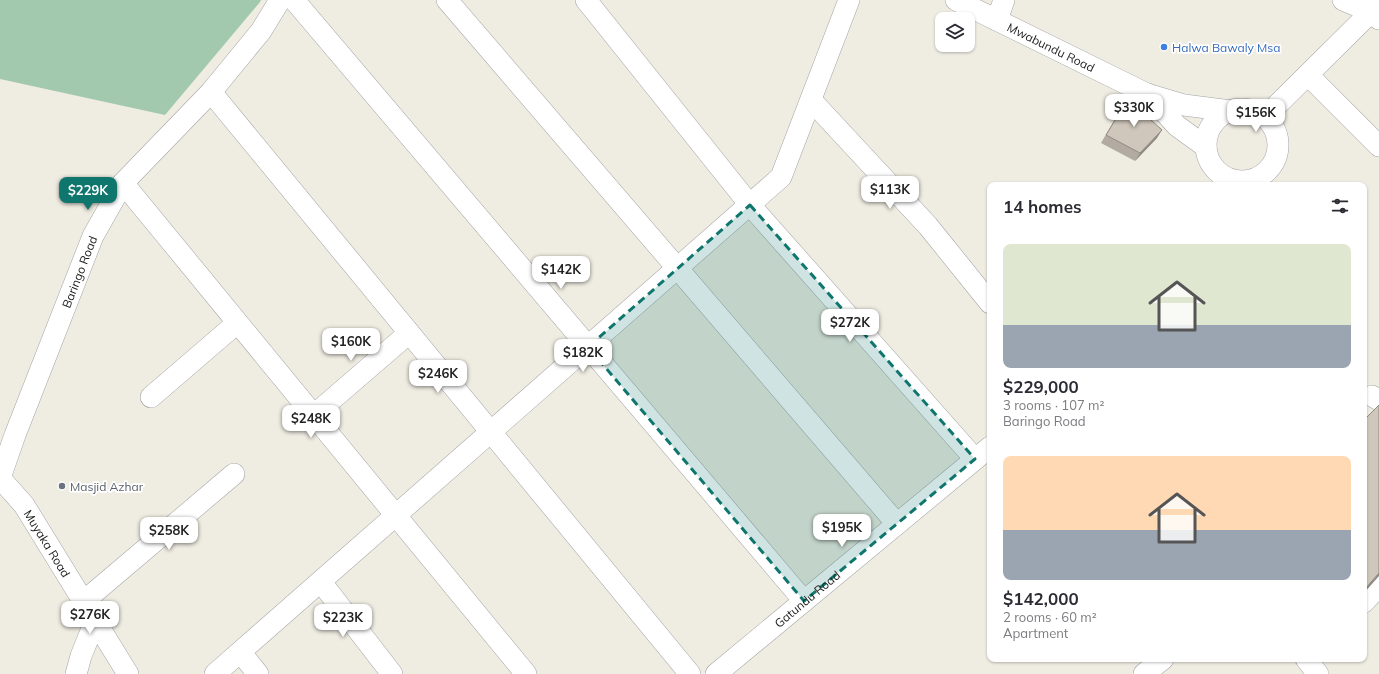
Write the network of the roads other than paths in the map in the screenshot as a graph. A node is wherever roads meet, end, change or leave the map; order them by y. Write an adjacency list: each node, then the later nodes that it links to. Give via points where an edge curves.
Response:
1 (280, 0): 12 (street, Baringo Road, via 261,31)
2 (294, 0): 27 (street)
3 (447, 0): 23 (street)
4 (586, 0): 22 (street)
5 (849, 0): 14 (street)
6 (956, 0): 10 (street, Mwabundu Road)
7 (1004, 0): 10 (street)
8 (1343, 0): 9 (street)
9 (1376, 12): 11 (street)
10 (997, 20): 13 (street, Mwabundu Road)
11 (1308, 75): 16 (street); 17 (street)
12 (211, 92): 21 (street, Baringo Road); 26 (street)
13 (1147, 94): 15 (street, via 1184,105); 18 (street, via 1177,126)
14 (811, 100): 22 (street, via 781,177); 24 (street, via 928,226)
15 (1231, 110): 16 (street, via 1255,111); 18 (street, via 1212,124 1207,135)
16 (1265, 117): 20 (street, via 1277,137 1278,149 1274,160 1268,170 1258,178)
17 (1379, 146)
18 (1206, 147): 19 (street, via 1208,159 1215,169)
19 (1232, 182)
20 (1240, 182)
21 (123, 183): 25 (street); 33 (street, Baringo Road, via 93,236)
22 (750, 205): 23 (street); 31 (street)
23 (677, 268): 27 (street); 35 (street)
24 (987, 299)
25 (237, 323): 28 (street); 29 (street)
26 (409, 333): 29 (street); 30 (street)
27 (588, 347): 30 (street); 39 (street)
28 (151, 397)
29 (314, 415): 34 (street)
30 (491, 432): 34 (street); 51 (street)
31 (982, 453): 35 (street, Gatundu Road)
32 (234, 474): 40 (street)
33 (0, 478): 40 (street, Muyaka Road, via 24,505)
34 (396, 516): 36 (street); 50 (street)
35 (897, 524): 39 (street, Gatundu Road)
36 (321, 582): 43 (street); 49 (street)
37 (1379, 586): 38 (street)
38 (1367, 599)
39 (804, 601): 52 (street, Gatundu Road)
40 (84, 602): 41 (street, Muyaka Road)
41 (95, 621): 42 (street, Muyaka Road); 45 (street)
42 (110, 645): 45 (street); 46 (street, Muyaka Road)
43 (241, 653): 47 (street); 48 (street)
44 (1159, 662): 53 (street)
45 (79, 665)
46 (128, 674)
47 (215, 674)
48 (258, 674)
49 (392, 674)
50 (526, 674)
51 (690, 674)
52 (716, 674)
53 (1144, 674)

